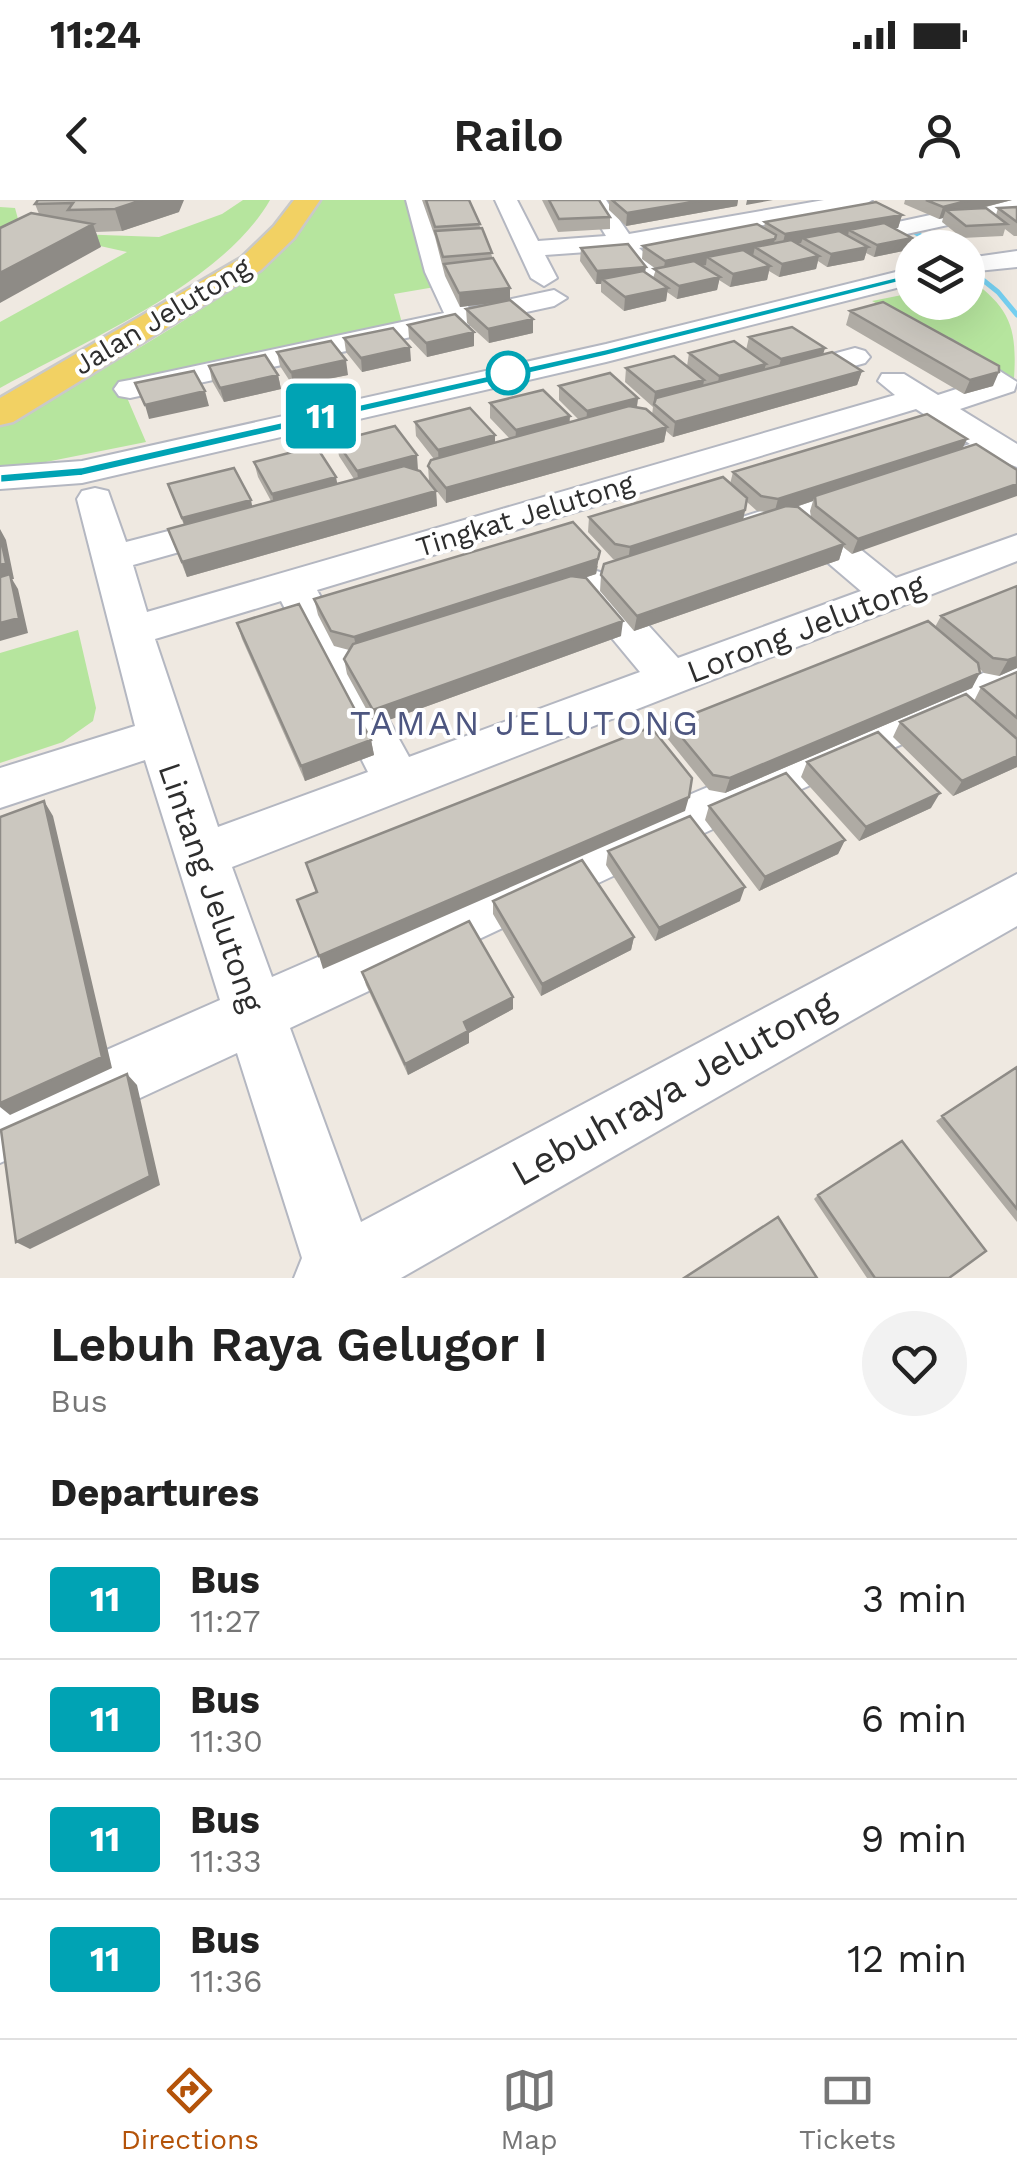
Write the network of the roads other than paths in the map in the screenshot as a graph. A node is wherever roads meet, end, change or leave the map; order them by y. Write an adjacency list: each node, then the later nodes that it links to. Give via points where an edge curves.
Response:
1 (285, 200): 27 (main road, Jalan Jelutong, via 252,243 196,286)
2 (307, 200): 29 (main road, Jalan Jelutong, via 251,264)
3 (417, 200): 21 (street, via 438,272)
4 (506, 200): 12 (street)
5 (855, 201): 9 (street, via 768,230)
6 (634, 203): 8 (street)
7 (1017, 203): 11 (street)
8 (598, 204): 10 (street)
9 (736, 211): 10 (street)
10 (622, 242): 12 (street); 13 (street, via 660,276)
11 (807, 248)
12 (528, 249): 19 (street)
13 (750, 259)
14 (1017, 260): 15 (street)
15 (985, 263)
16 (895, 280): 17 (street)
17 (845, 292): 18 (street); 20 (street)
18 (778, 309): 23 (street); 24 (street)
19 (567, 312): 21 (street); 23 (street)
20 (880, 312)
21 (460, 317): 26 (street)
22 (915, 332): 28 (street, Tingkat Jelutong, via 1003,384)
23 (606, 353): 30 (street, via 558,371)
24 (855, 356): 25 (street); 28 (street)
25 (748, 386)
26 (130, 389)
27 (0, 397)
28 (928, 403): 32 (street); 35 (street, Tingkat Jelutong)
29 (0, 414)
30 (344, 416): 33 (street, via 82,472); 34 (street, via 76,483)
31 (669, 440): 35 (street)
32 (1006, 452): 35 (street)
33 (0, 478)
34 (0, 492)
35 (743, 497): 40 (street); 42 (street, Tingkat Jelutong); 45 (street)
36 (94, 499): 43 (street, Lintang Jelutong)
37 (441, 504): 39 (street)
38 (264, 518): 43 (street)
39 (464, 533): 42 (street, Tingkat Jelutong); 44 (street, Tingkat Jelutong)
40 (709, 540)
41 (1017, 546): 45 (street, Lorong Jelutong)
42 (573, 551): 50 (street)
43 (109, 559): 47 (street, Lintang Jelutong)
44 (292, 584): 47 (street, Tingkat Jelutong); 48 (street)
45 (897, 605): 50 (street, Lorong Jelutong)
46 (442, 628): 48 (street)
47 (130, 632): 52 (street, Lintang Jelutong)
48 (335, 664): 53 (street)
49 (990, 674): 55 (street)
50 (672, 680): 51 (street, Lorong Jelutong)
51 (622, 698): 53 (street, Lorong Jelutong); 55 (street)
52 (161, 736): 54 (street); 56 (street, Lintang Jelutong)
53 (399, 783): 56 (street, Lorong Jelutong)
54 (0, 788)
55 (714, 806): 58 (street)
56 (200, 856): 58 (street, Lintang Jelutong)
57 (1017, 898): 60 (street, Lebuhraya Jelutong)
58 (254, 1016): 59 (street); 60 (street, Lintang Jelutong)
59 (0, 1130)
60 (336, 1274)

